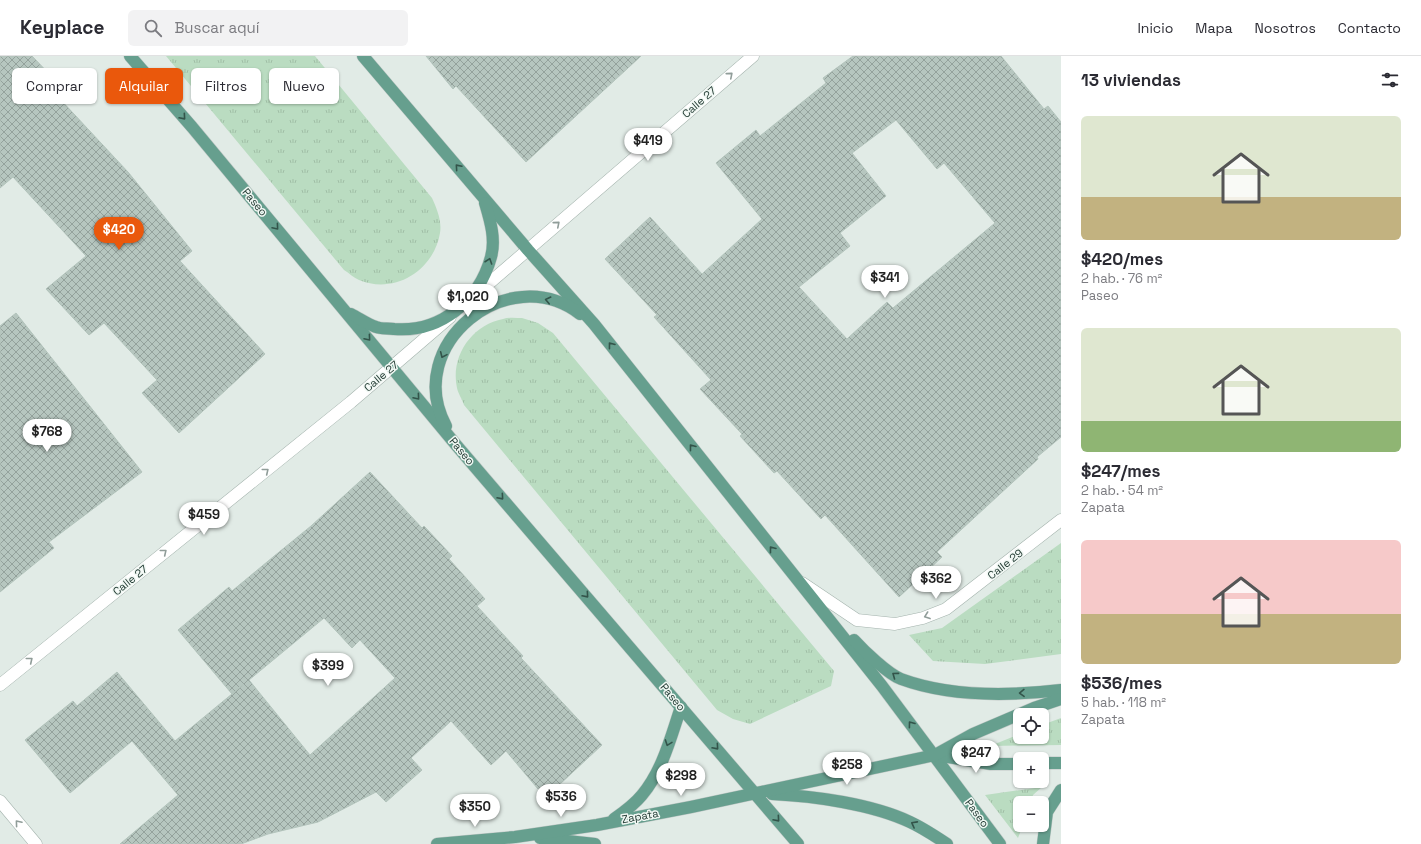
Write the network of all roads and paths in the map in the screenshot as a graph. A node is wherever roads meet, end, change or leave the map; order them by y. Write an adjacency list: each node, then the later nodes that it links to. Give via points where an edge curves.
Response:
1 (130, 56): 7 (main road, Paseo, one-way to 7)
2 (363, 56): 4 (main road, Paseo, one-way to 2)
3 (753, 56): 5 (street, Calle 27, one-way to 3)
4 (483, 197): 5 (main road, Paseo); 6 (main road, one-way to 4, via 481,284 492,256 492,226)
5 (528, 250): 6 (street, Calle 27); 8 (main road, Paseo)
6 (461, 307): 7 (main road, via 436,323 407,330 377,327); 9 (street, Calle 27)
7 (346, 312): 9 (main road, Paseo, one-way to 9)
8 (594, 324): 10 (main road, one-way to 10, via 572,308 547,298 519,297 493,303 470,317 451,338 440,362 436,389 440,415); 12 (main road, Paseo, one-way to 8)
9 (392, 367): 10 (main road, Paseo, one-way to 10); 13 (street, Calle 27, one-way to 9)
10 (457, 446): 16 (main road, Paseo, one-way to 16)
11 (1061, 520): 12 (street, Calle 29, one-way to 12, via 946,609 923,618 895,624 857,620)
12 (796, 580): 14 (main road, one-way to 12, via 1040,693 961,692 899,679 866,652); 17 (main road, Paseo, one-way to 12)
13 (0, 685)
14 (1061, 690)
15 (1061, 699): 17 (main road, Zapata, via 973,734)
16 (681, 707): 22 (main road, Paseo, one-way to 22); 24 (main road, one-way to 24, via 653,780 633,806)
17 (934, 755): 20 (main road, Zapata, via 991,764); 22 (main road, Zapata); 31 (main road, Paseo)
18 (1049, 763): 19 (main road)
19 (1061, 763)
20 (1013, 764)
21 (1061, 790): 32 (main road, via 1047,812)
22 (755, 794): 24 (main road, Zapata); 29 (main road, Paseo, one-way to 29); 30 (main road, one-way to 22, via 911,822 893,815 794,795)
23 (0, 801): 26 (street, one-way to 23)
24 (612, 821): 25 (main road, Zapata)
25 (515, 837): 27 (main road, Zapata); 28 (main road)
26 (36, 844)
27 (437, 844)
28 (595, 844)
29 (798, 844)
30 (947, 844)
31 (1000, 844)
32 (1043, 844)

